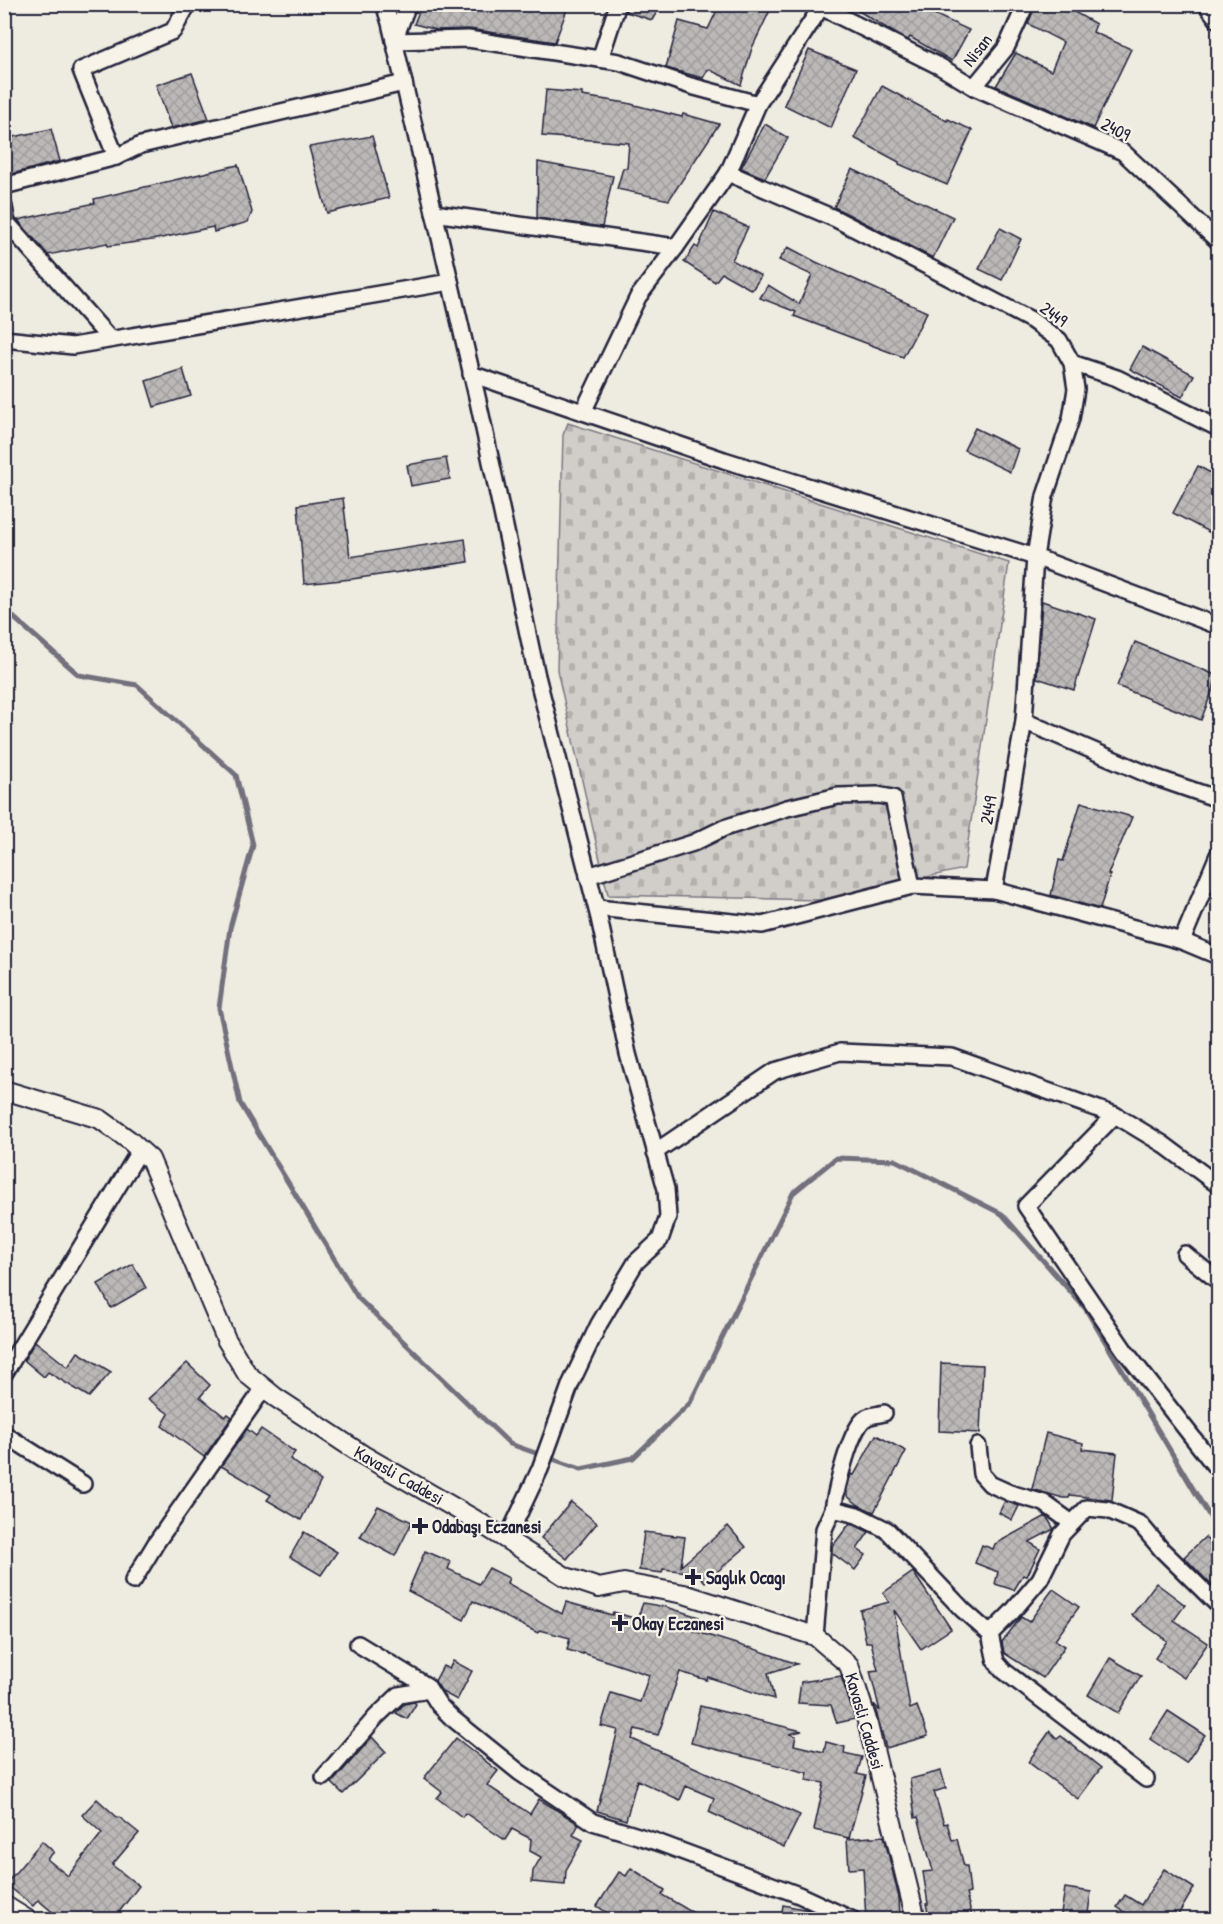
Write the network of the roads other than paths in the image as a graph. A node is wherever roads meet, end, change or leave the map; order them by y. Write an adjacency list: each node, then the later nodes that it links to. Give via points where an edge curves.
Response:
1 (188, 4): 14 (street, via 173,31 81,70)
2 (384, 4): 9 (street)
3 (408, 4): 9 (street)
4 (618, 4): 10 (street)
5 (1026, 4): 12 (street, Nisan, via 1006,48)
6 (1206, 4): 8 (street)
7 (822, 6): 12 (street, 2409); 13 (street)
8 (1218, 20)
9 (394, 41): 10 (street, via 468,39); 11 (street)
10 (600, 59): 13 (street)
11 (404, 83): 14 (street, via 141,145); 18 (street)
12 (974, 87): 19 (street, 2409, via 1123,152)
13 (758, 104): 15 (street)
14 (116, 157): 16 (street)
15 (728, 173): 20 (street); 24 (street, 2449, via 836,219 1031,320 1059,340)
16 (4, 186)
17 (4, 207): 23 (street, via 7,223)
18 (434, 213): 20 (street); 21 (street)
19 (1218, 241)
20 (676, 247): 26 (street, via 638,297)
21 (450, 282): 23 (street); 25 (street)
22 (4, 339): 23 (street, via 73,346)
23 (110, 339)
24 (1072, 363): 27 (street, via 1117,378); 28 (street, 2449, via 1076,389 1071,419 1045,496)
25 (471, 374): 26 (street); 33 (street, via 537,676)
26 (583, 412): 28 (street)
27 (1218, 428)
28 (1035, 557): 29 (street); 30 (street, 2449)
29 (1218, 626)
30 (1024, 721): 31 (street, via 1154,777); 35 (street, 2449)
31 (1218, 799)
32 (1218, 855): 37 (street)
33 (588, 876): 34 (street, via 787,808 838,796 878,795 893,798); 36 (street)
34 (912, 886): 35 (street); 36 (street, via 762,925)
35 (994, 890): 37 (street)
36 (597, 908): 42 (street, via 628,1054)
37 (1182, 941): 38 (street)
38 (1218, 956)
39 (4, 1090): 41 (street, Kavasli Caddesi, via 100,1119)
40 (1115, 1115): 42 (street, via 952,1057 840,1052 775,1071); 43 (street); 51 (street, via 1026,1206 1125,1351)
41 (140, 1150): 46 (street); 47 (street, Kavasli Caddesi, via 150,1159 226,1339 247,1374)
42 (655, 1152): 55 (street, via 666,1189 668,1217 660,1240 636,1262 599,1324)
43 (1218, 1185)
44 (1185, 1254): 45 (street)
45 (1218, 1281)
46 (4, 1374)
47 (264, 1388): 55 (street, Kavasli Caddesi, via 363,1455); 56 (street)
48 (884, 1413): 53 (street, via 865,1418 856,1429)
49 (4, 1434): 52 (street)
50 (978, 1446): 54 (street, via 981,1474 990,1484 1044,1503)
51 (1218, 1470)
52 (83, 1484)
53 (833, 1509): 58 (street, via 887,1530); 59 (street, via 824,1528)
54 (1072, 1523): 57 (street, via 1087,1508 1108,1510 1140,1524); 58 (street, via 1062,1534 1040,1579)
55 (507, 1539): 59 (street, Kavasli Caddesi, via 566,1577 599,1588 624,1583 684,1594)
56 (133, 1581)
57 (1218, 1605)
58 (990, 1634): 63 (street, via 996,1662 1004,1671)
59 (815, 1636): 67 (street, Kavasli Caddesi, via 849,1665 866,1717)
60 (358, 1644): 61 (street)
61 (429, 1689): 62 (street, via 399,1695); 66 (street, via 452,1718 519,1772 593,1822 799,1895)
62 (324, 1777)
63 (1146, 1779)
64 (4, 1905): 65 (street)
65 (28, 1920)
66 (853, 1920)
67 (916, 1920)

